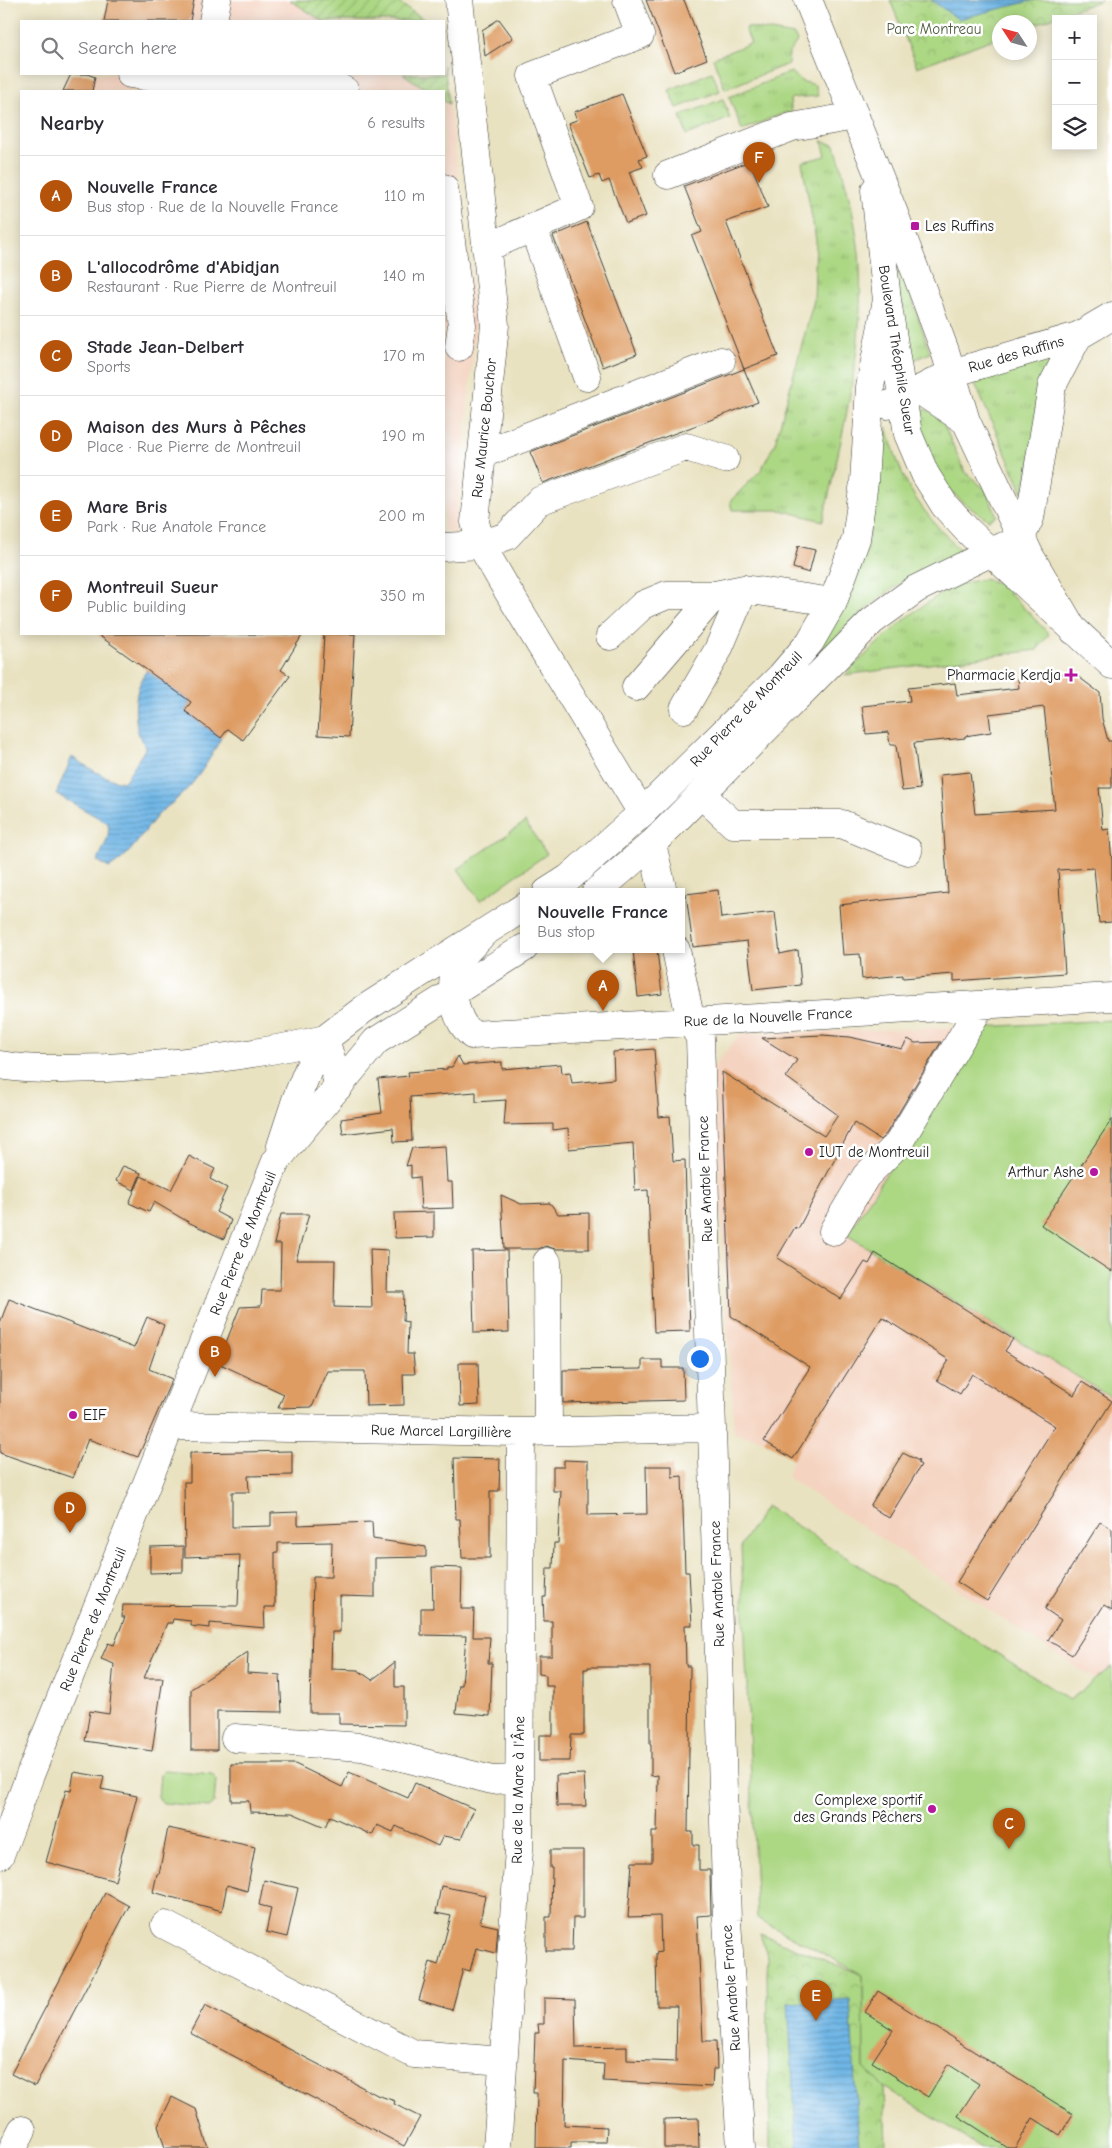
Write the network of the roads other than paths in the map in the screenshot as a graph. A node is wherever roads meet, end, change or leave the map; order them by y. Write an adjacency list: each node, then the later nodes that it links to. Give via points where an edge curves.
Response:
1 (216, 0): 5 (street)
2 (459, 0): 15 (street, Rue Maurice Bouchor)
3 (627, 0): 14 (street, via 640,35 532,76 579,207)
4 (808, 0): 9 (street, Boulevard Théophile Sueur)
5 (213, 20)
6 (145, 75): 7 (street)
7 (203, 79): 8 (street, via 338,87)
8 (343, 90)
9 (855, 116): 10 (street, Boulevard Théophile Sueur); 11 (street, via 792,127)
10 (871, 157): 17 (street, Boulevard Théophile Sueur); 23 (street, Boulevard Théophile Sueur)
11 (668, 175)
12 (445, 203): 13 (street)
13 (446, 218): 16 (street)
14 (533, 228): 15 (street); 24 (street)
15 (486, 248): 20 (street, Rue Maurice Bouchor, via 495,325)
16 (450, 281): 21 (street, via 462,325)
17 (887, 300): 25 (street, Boulevard Théophile Sueur); 26 (street, Rue Pierre de Montreuil, via 870,387)
18 (1112, 316): 19 (street, Rue des Ruffins)
19 (1078, 336): 23 (street, Rue des Ruffins); 30 (street, via 1052,386 1030,518)
20 (492, 349): 21 (street); 28 (street, Rue Maurice Bouchor)
21 (451, 350)
22 (721, 361): 28 (street)
23 (952, 373): 25 (street, Rue des Ruffins); 27 (street, Boulevard Théophile Sueur)
24 (587, 376)
25 (911, 394): 26 (street, Rue des Ruffins); 27 (street); 33 (street, Boulevard Théophile Sueur, via 908,434 925,474 945,506)
26 (869, 414): 36 (street, Rue Pierre de Montreuil, via 856,539)
27 (966, 421): 30 (street, Boulevard Théophile Sueur)
28 (482, 454): 31 (street, Rue Maurice Bouchor, via 475,522)
29 (726, 459): 31 (street, via 686,447 538,501 507,536)
30 (1021, 537): 33 (street, Rue Pierre de Montreuil); 37 (street, Boulevard Théophile Sueur)
31 (481, 545): 32 (street); 43 (street, Rue Maurice Bouchor)
32 (445, 547)
33 (990, 553): 37 (street, Boulevard Théophile Sueur); 42 (street, Rue Pierre de Montreuil, via 916,589 872,621)
34 (744, 589): 35 (street); 36 (street); 41 (street, via 718,650)
35 (715, 595): 38 (street, via 667,595 642,605); 40 (street)
36 (833, 602): 43 (street, Rue Pierre de Montreuil, via 810,642 781,676)
37 (1074, 631): 39 (street, Boulevard Théophile Sueur)
38 (610, 636)
39 (1112, 665)
40 (636, 687)
41 (684, 709)
42 (701, 794): 44 (street, Rue Pierre de Montreuil); 45 (street, via 733,824 842,824)
43 (642, 813): 46 (street, Rue Pierre de Montreuil, via 569,878)
44 (652, 844): 47 (street, Rue Pierre de Montreuil); 48 (street)
45 (908, 851)
46 (553, 888)
47 (601, 888)
48 (662, 888)
49 (520, 910): 50 (street, Rue Pierre de Montreuil)
50 (484, 933): 53 (street, via 459,961); 57 (street, Rue Pierre de Montreuil, via 364,1010)
51 (520, 951): 53 (street, Rue Pierre de Montreuil)
52 (677, 953): 56 (street, Rue Anatole France)
53 (454, 992): 56 (street, Rue de la Nouvelle France, via 460,1020 472,1035); 57 (street, Rue Pierre de Montreuil, via 376,1042)
54 (1112, 997): 55 (street, Rue de la Nouvelle France)
55 (985, 1005): 56 (street, Rue de la Nouvelle France); 59 (street, via 898,1144 866,1176)
56 (691, 1022): 62 (street, Rue Anatole France, via 700,1038)
57 (326, 1064): 58 (street, via 272,1051 169,1065 57,1070); 61 (street, Rue Pierre de Montreuil, via 276,1161)
58 (0, 1065)
59 (833, 1231)
60 (547, 1262): 63 (street, Rue de la Mare à l'Âne)
61 (171, 1426): 63 (street, Rue Marcel Largillière); 66 (street, Rue Pierre de Montreuil)
62 (712, 1428): 63 (street, Rue Marcel Largillière); 70 (street, Rue Anatole France, via 727,1920)
63 (535, 1432): 65 (street, Rue de la Mare à l'Âne)
64 (235, 1738): 65 (street, via 362,1747 492,1780)
65 (519, 1779): 68 (street, Rue de la Mare à l'Âne, via 519,1850)
66 (0, 1855)
67 (165, 1925): 68 (street, via 414,2054)
68 (503, 2061): 69 (street, Rue de la Mare à l'Âne)
69 (497, 2148)
70 (741, 2148)

